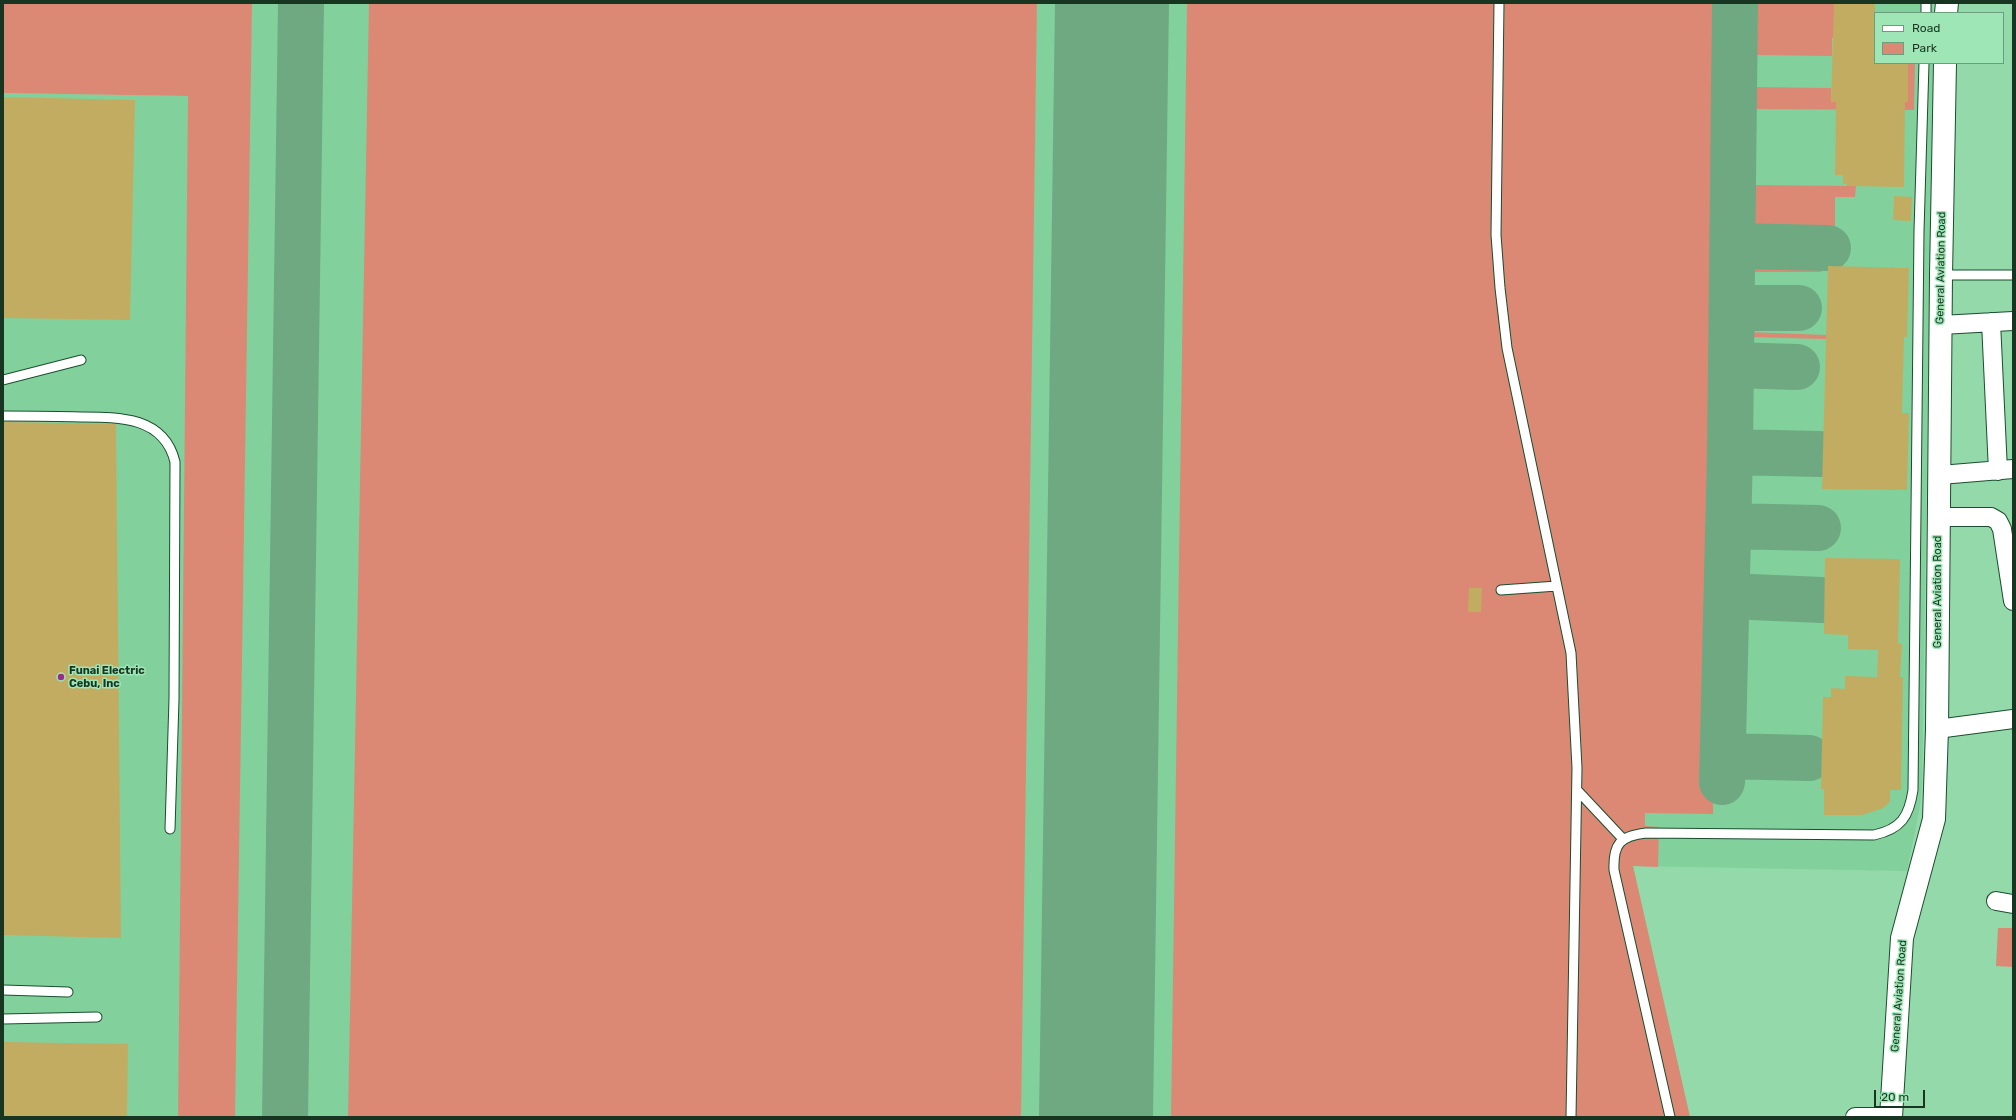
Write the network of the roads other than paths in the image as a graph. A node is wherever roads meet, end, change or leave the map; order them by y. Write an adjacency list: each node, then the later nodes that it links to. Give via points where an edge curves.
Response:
1 (1500, 3): 15 (lane, via 1496,235 1500,288 1507,348)
2 (1924, 64): 22 (lane, via 1919,231 1913,790 1906,816 1897,826 1874,835 1646,833)
3 (1945, 64): 4 (main road, General Aviation Road)
4 (1941, 275): 5 (lane); 8 (main road, General Aviation Road)
5 (2013, 275)
6 (2013, 321): 7 (street)
7 (1991, 322): 8 (street); 12 (street)
8 (1941, 325): 13 (main road, General Aviation Road)
9 (81, 360): 10 (lane)
10 (3, 380)
11 (3, 416): 21 (lane, via 119,418 155,430 173,452 174,699)
12 (2005, 470): 13 (street)
13 (1940, 475): 14 (main road, General Aviation Road)
14 (1938, 517): 17 (street, via 1991,517 1998,521 2002,529); 19 (main road, General Aviation Road)
15 (1557, 586): 16 (lane); 20 (lane, via 1571,653)
16 (1501, 590)
17 (2013, 602)
18 (2013, 719): 19 (street)
19 (1937, 729): 31 (main road, General Aviation Road, via 1934,819 1902,938)
20 (1577, 790): 22 (lane); 27 (lane)
21 (170, 828)
22 (1622, 839): 28 (lane, via 1614,856 1614,870)
23 (3, 990): 24 (lane)
24 (68, 992)
25 (97, 1017): 26 (lane)
26 (3, 1019)
27 (1571, 1117)
28 (1670, 1117)
29 (1854, 1117): 30 (street)
30 (1883, 1117)
31 (1891, 1117)

